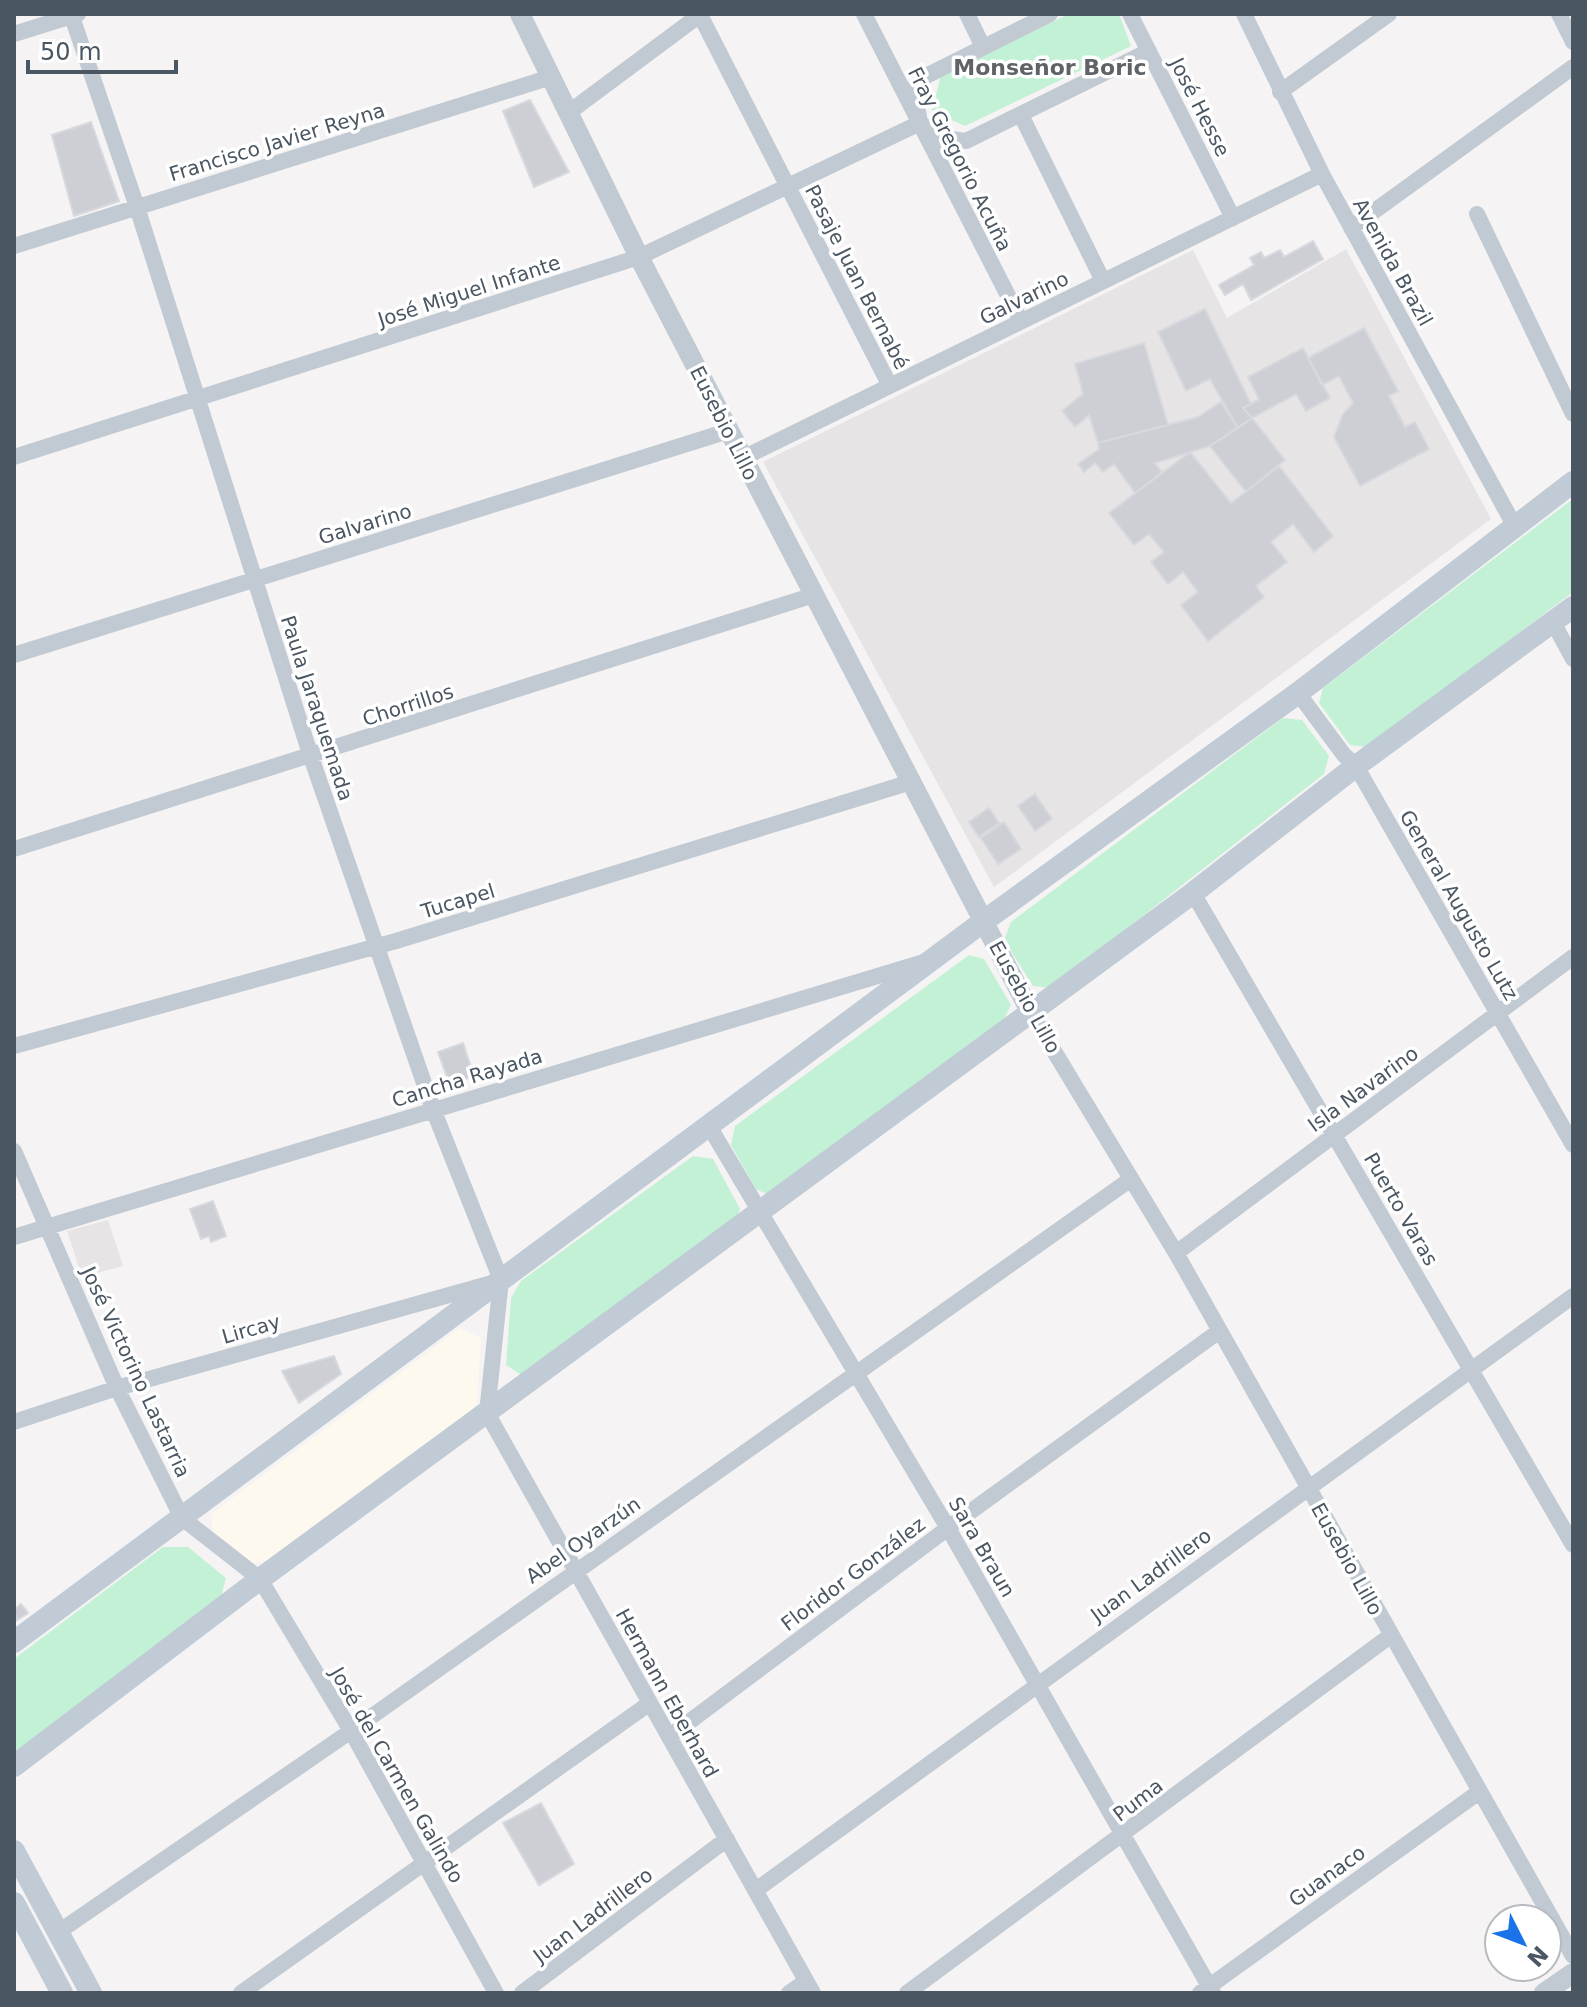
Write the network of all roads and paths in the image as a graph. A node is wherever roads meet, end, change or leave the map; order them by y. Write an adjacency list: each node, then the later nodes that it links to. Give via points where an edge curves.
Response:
1 (520, 14): 16 (street, Eusebio Lillo)
2 (701, 14): 18 (street); 22 (street, Pasaje Juan Bernabé)
3 (864, 14): 20 (street, Fray Gregorio Acuña)
4 (967, 14): 13 (street)
5 (1050, 14): 13 (street)
6 (1244, 14): 17 (street, Avenida Brazil)
7 (1389, 14): 17 (street)
8 (1559, 14): 12 (street)
9 (74, 15): 11 (street); 23 (street, Paula Jaraquemada)
10 (1133, 15): 14 (street, José Hesse)
11 (14, 34)
12 (1573, 42)
13 (983, 47): 20 (street, via 926,76 914,88)
14 (1149, 51): 19 (street); 25 (street, José Hesse)
15 (1573, 67): 26 (street)
16 (551, 77): 18 (street, Eusebio Lillo); 23 (street, Francisco Javier Reyna)
17 (1280, 92): 21 (street, Avenida Brazil)
18 (568, 113): 28 (street, Eusebio Lillo)
19 (1021, 115): 20 (street, via 966,141 944,138); 29 (street)
20 (920, 123): 22 (street, José Miguel Infante); 30 (street, Fray Gregorio Acuña)
21 (1322, 174): 25 (street, Galvarino); 26 (street, Avenida Brazil)
22 (788, 186): 28 (street, José Miguel Infante); 31 (street, Pasaje Juan Bernabé)
23 (137, 207): 27 (street, Francisco Javier Reyna); 32 (street, Paula Jaraquemada)
24 (1477, 214): 33 (street)
25 (1233, 218): 29 (street, Galvarino)
26 (1351, 228): 38 (street, Avenida Brazil)
27 (14, 246)
28 (639, 257): 32 (street, José Miguel Infante); 34 (street, Eusebio Lillo)
29 (1103, 281): 30 (street, Galvarino)
30 (1021, 321): 31 (street, Galvarino)
31 (890, 386): 36 (street, Galvarino)
32 (195, 401): 35 (street, José Miguel Infante); 39 (street, Paula Jaraquemada)
33 (1573, 414)
34 (728, 431): 36 (street, Eusebio Lillo); 39 (street, Galvarino)
35 (14, 457)
36 (743, 458): 40 (street, Eusebio Lillo)
37 (1573, 482): 38 (main road)
38 (1514, 525): 45 (main road)
39 (255, 580): 43 (street, Galvarino); 46 (street, Paula Jaraquemada)
40 (814, 595): 46 (street, Chorrillos); 48 (street, Eusebio Lillo)
41 (1573, 607): 42 (main road)
42 (1553, 622): 44 (street); 47 (main road)
43 (14, 655)
44 (1573, 659)
45 (1298, 693): 47 (street, General Augusto Lutz); 51 (main road)
46 (311, 757): 49 (street, Chorrillos); 52 (street, Paula Jaraquemada)
47 (1356, 766): 50 (main road); 56 (street, General Augusto Lutz)
48 (911, 782): 51 (street, Eusebio Lillo); 52 (street, Tucapel)
49 (14, 849)
50 (1193, 893): 55 (main road); 60 (street, Puerto Varas)
51 (984, 921): 54 (main road); 55 (street, Eusebio Lillo)
52 (377, 946): 57 (street, Tucapel); 58 (street, Paula Jaraquemada)
53 (1573, 957): 56 (street, Isla Navarino)
54 (933, 959): 58 (street, Cancha Rayada); 59 (main road)
55 (1031, 1013): 63 (street, Eusebio Lillo); 64 (main road)
56 (1498, 1015): 60 (street, Isla Navarino); 61 (street, General Augusto Lutz)
57 (14, 1046)
58 (433, 1109): 65 (street, Cancha Rayada); 68 (street, Paula Jaraquemada)
59 (709, 1126): 64 (street, Sara Braun); 68 (main road)
60 (1336, 1134): 67 (street, Isla Navarino); 71 (street, Puerto Varas)
61 (1573, 1145)
62 (14, 1151): 65 (street, José Victorino Lastarria)
63 (1131, 1179): 67 (street, Eusebio Lillo); 72 (street, Abel Oyarzún)
64 (762, 1214): 72 (street, Sara Braun); 74 (main road)
65 (48, 1225): 66 (street, Cancha Rayada); 73 (street, José Victorino Lastarria)
66 (14, 1237)
67 (1176, 1253): 70 (street, Eusebio Lillo)
68 (501, 1280): 73 (street, Lircay); 74 (street, Paula Jaraquemada); 77 (main road)
69 (1573, 1296): 71 (street, Juan Ladrillero)
70 (1218, 1332): 76 (street, Eusebio Lillo); 78 (street, Floridor González)
71 (1469, 1369): 76 (street, Juan Ladrillero); 79 (street, Puerto Varas)
72 (856, 1372): 78 (street, Sara Braun); 80 (street, Abel Oyarzún)
73 (117, 1388): 75 (street, Lircay); 77 (street, José Victorino Lastarria)
74 (487, 1413): 80 (street, Hermann Eberhard); 81 (main road)
75 (14, 1422)
76 (1306, 1487): 82 (street, Eusebio Lillo); 84 (street, Juan Ladrillero)
77 (182, 1518): 81 (street, José Victorino Lastarria); 83 (main road)
78 (948, 1528): 84 (street, Sara Braun); 87 (street, Floridor González)
79 (1573, 1545)
80 (575, 1569): 85 (street, Hermann Eberhard); 86 (street, Abel Oyarzún)
81 (260, 1579): 86 (street, José del Carmen Galindo); 88 (main road)
82 (1390, 1636): 89 (street, Eusebio Lillo); 90 (street, Puma)
83 (14, 1642)
84 (1037, 1683): 90 (street, Sara Braun); 94 (street, Juan Ladrillero)
85 (650, 1703): 87 (street, Hermann Eberhard); 93 (street)
86 (351, 1731): 93 (street, José del Carmen Galindo); 96 (street, Abel Oyarzún)
87 (669, 1737): 91 (street, Hermann Eberhard)
88 (14, 1766)
89 (1479, 1792): 97 (street, Eusebio Lillo); 100 (street, Guanaco)
90 (1123, 1837): 100 (street, Sara Braun); 107 (street, Puma)
91 (727, 1839): 94 (street, Hermann Eberhard); 105 (street, Juan Ladrillero)
92 (14, 1851): 96 (main road)
93 (426, 1865): 103 (street); 104 (street, José del Carmen Galindo)
94 (756, 1890): 99 (street, Hermann Eberhard)
95 (14, 1903): 101 (main road)
96 (57, 1933): 102 (main road)
97 (1573, 1956)
98 (1573, 1973): 108 (street)
99 (810, 1987): 106 (street)
100 (1207, 1991)
101 (62, 1993)
102 (91, 1993)
103 (241, 1993)
104 (496, 1993)
105 (522, 1993)
106 (789, 1993)
107 (907, 1993)
108 (1544, 1993)

